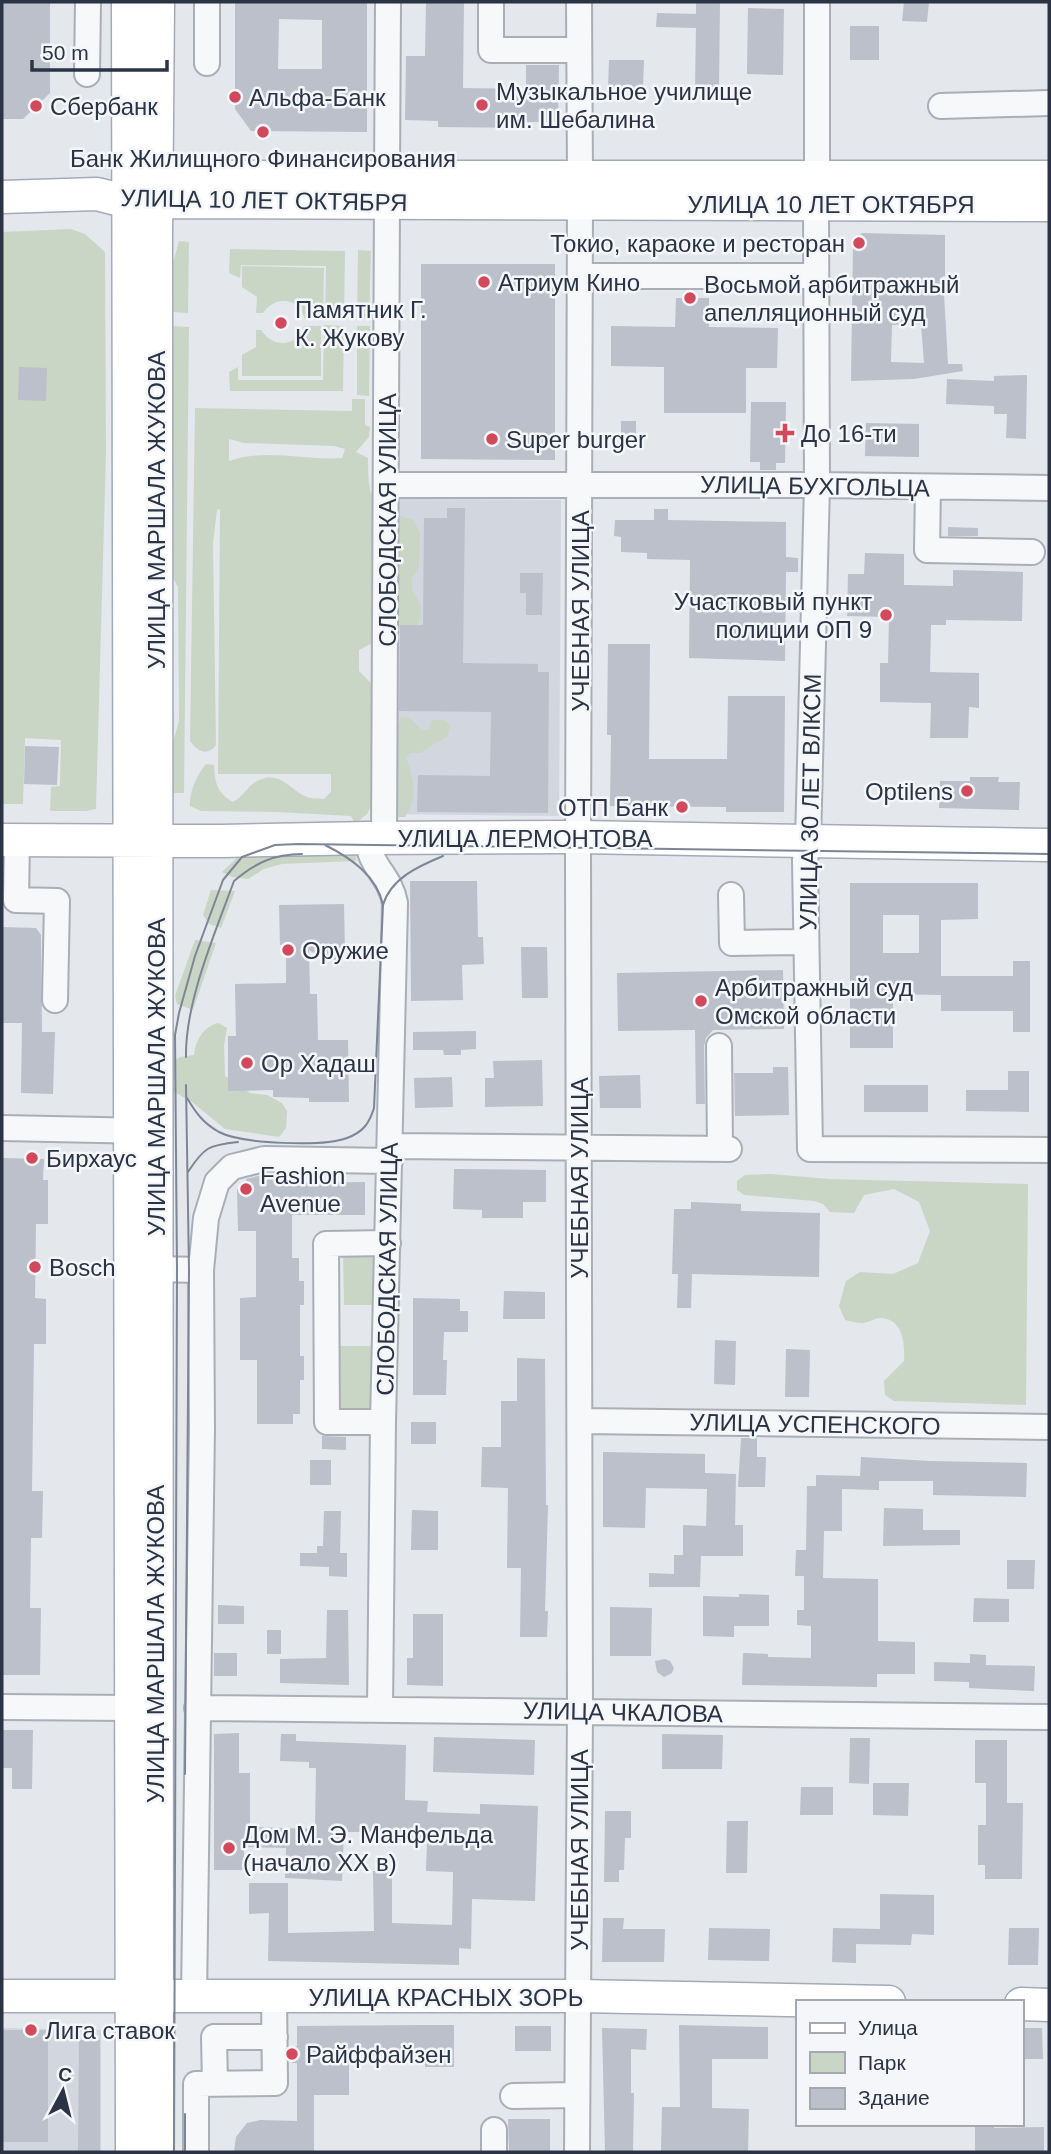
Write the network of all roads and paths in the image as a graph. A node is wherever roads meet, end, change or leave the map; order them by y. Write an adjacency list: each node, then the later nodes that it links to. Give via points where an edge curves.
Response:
1 (88, 2): 11 (street)
2 (128, 2): 18 (main road, УЛИЦА МАРШАЛА ЖУКОВА)
3 (158, 2): 18 (main road, УЛИЦА МАРШАЛА ЖУКОВА)
4 (207, 2): 10 (street)
5 (388, 2): 15 (street, СЛОБОДСКАЯ УЛИЦА)
6 (491, 2): 9 (street, via 491,50)
7 (579, 2): 9 (street, УЧЕБНАЯ УЛИЦА)
8 (817, 2): 17 (street, УЛИЦА 30 ЛЕТ ВЛКСМ)
9 (578, 50): 16 (street, УЧЕБНАЯ УЛИЦА)
10 (207, 63)
11 (87, 74)
12 (1049, 103): 13 (street)
13 (941, 106)
14 (1049, 177): 17 (main road, УЛИЦА 10 ЛЕТ ОКТЯБРЯ)
15 (387, 190): 16 (main road, УЛИЦА 10 ЛЕТ ОКТЯБРЯ); 18 (main road, УЛИЦА 10 ЛЕТ ОКТЯБРЯ); 24 (street, СЛОБОДСКАЯ УЛИЦА)
16 (580, 190): 17 (main road, УЛИЦА 10 ЛЕТ ОКТЯБРЯ); 21 (street, УЧЕБНАЯ УЛИЦА)
17 (817, 190): 20 (main road, УЛИЦА 10 ЛЕТ ОКТЯБРЯ); 22 (street, УЛИЦА 30 ЛЕТ ВЛКСМ)
18 (143, 191): 19 (main road, УЛИЦА 10 ЛЕТ ОКТЯБРЯ); 32 (main road, УЛИЦА МАРШАЛА ЖУКОВА)
19 (2, 197)
20 (1049, 205)
21 (581, 276): 22 (street); 23 (street, УЧЕБНАЯ УЛИЦА)
22 (816, 276): 25 (street, УЛИЦА 30 ЛЕТ ВЛКСМ)
23 (581, 484): 24 (street, УЛИЦА БУХГОЛЬЦА); 25 (street, УЛИЦА БУХГОЛЬЦА); 29 (street, УЧЕБНАЯ УЛИЦА)
24 (388, 485): 30 (street, СЛОБОДСКАЯ УЛИЦА)
25 (817, 485): 26 (street, УЛИЦА БУХГОЛЬЦА); 33 (street, УЛИЦА 30 ЛЕТ ВЛКСМ)
26 (928, 487): 27 (street, УЛИЦА БУХГОЛЬЦА); 28 (street, via 927,550)
27 (1049, 488)
28 (1032, 552)
29 (578, 837): 30 (main road, УЛИЦА ЛЕРМОНТОВА); 33 (main road, УЛИЦА ЛЕРМОНТОВА); 41 (street, УЧЕБНАЯ УЛИЦА)
30 (376, 838): 32 (main road, УЛИЦА ЛЕРМОНТОВА); 43 (street, СЛОБОДСКАЯ УЛИЦА, via 370,855 393,888 395,903)
31 (9, 840): 32 (main road, УЛИЦА ЛЕРМОНТОВА); 37 (street, via 16,900 57,901)
32 (142, 841): 40 (main road, УЛИЦА МАРШАЛА ЖУКОВА)
33 (808, 842): 34 (main road, УЛИЦА ЛЕРМОНТОВА); 36 (street, УЛИЦА 30 ЛЕТ ВЛКСМ)
34 (1049, 845)
35 (731, 895): 36 (street, via 732,943)
36 (806, 942): 42 (street, УЛИЦА 30 ЛЕТ ВЛКСМ, via 810,1149)
37 (55, 1000)
38 (719, 1046): 41 (street, via 724,1149)
39 (2, 1128): 40 (street)
40 (142, 1131): 45 (main road, УЛИЦА МАРШАЛА ЖУКОВА); 51 (main road, УЛИЦА МАРШАЛА ЖУКОВА)
41 (579, 1148): 43 (street); 47 (street, УЧЕБНАЯ УЛИЦА)
42 (1049, 1150)
43 (390, 1154): 44 (street, СЛОБОДСКАЯ УЛИЦА); 46 (street, УЛИЦА МАРШАЛА ЖУКОВА, via 264,1159 232,1167 217,1182 206,1219)
44 (388, 1243): 48 (street, СЛОБОДСКАЯ УЛИЦА); 48 (street, via 326,1244 327,1422)
45 (155, 1269): 46 (street); 51 (main road, УЛИЦА МАРШАЛА ЖУКОВА)
46 (201, 1270): 52 (street, УЛИЦА МАРШАЛА ЖУКОВА)
47 (580, 1421): 49 (street, УЛИЦА УСПЕНСКОГО); 54 (street, УЧЕБНАЯ УЛИЦА)
48 (383, 1422): 53 (street, СЛОБОДСКАЯ УЛИЦА)
49 (1049, 1427)
50 (2, 1707): 51 (street)
51 (143, 1708): 58 (main road, УЛИЦА МАРШАЛА ЖУКОВА)
52 (197, 1708): 53 (street, УЛИЦА ЧКАЛОВА); 59 (street, УЛИЦА МАРШАЛА ЖУКОВА)
53 (380, 1708): 54 (street, УЛИЦА ЧКАЛОВА)
54 (580, 1711): 55 (street, УЛИЦА ЧКАЛОВА); 57 (street, УЧЕБНАЯ УЛИЦА)
55 (1049, 1717)
56 (2, 1996): 58 (main road, УЛИЦА КРАСНЫХ ЗОРЬ)
57 (578, 1996): 60 (main road, УЛИЦА КРАСНЫХ ЗОРЬ); 61 (main road, УЛИЦА КРАСНЫХ ЗОРЬ); 66 (street, УЧЕБНАЯ УЛИЦА)
58 (144, 1997): 59 (main road, УЛИЦА КРАСНЫХ ЗОРЬ); 68 (main road, УЛИЦА МАРШАЛА ЖУКОВА); 69 (main road, УЛИЦА МАРШАЛА ЖУКОВА)
59 (194, 1997): 60 (main road, УЛИЦА КРАСНЫХ ЗОРЬ)
60 (274, 1997): 64 (street)
61 (796, 2000)
62 (1023, 2004): 63 (main road)
63 (1049, 2005)
64 (275, 2037): 65 (street, via 275,2083); 65 (street, via 214,2038)
65 (215, 2083): 70 (street, via 196,2084)
66 (577, 2095): 67 (street); 71 (street, УЧЕБНАЯ УЛИЦА)
67 (513, 2096)
68 (132, 2152)
69 (157, 2152)
70 (196, 2152)
71 (577, 2152)

